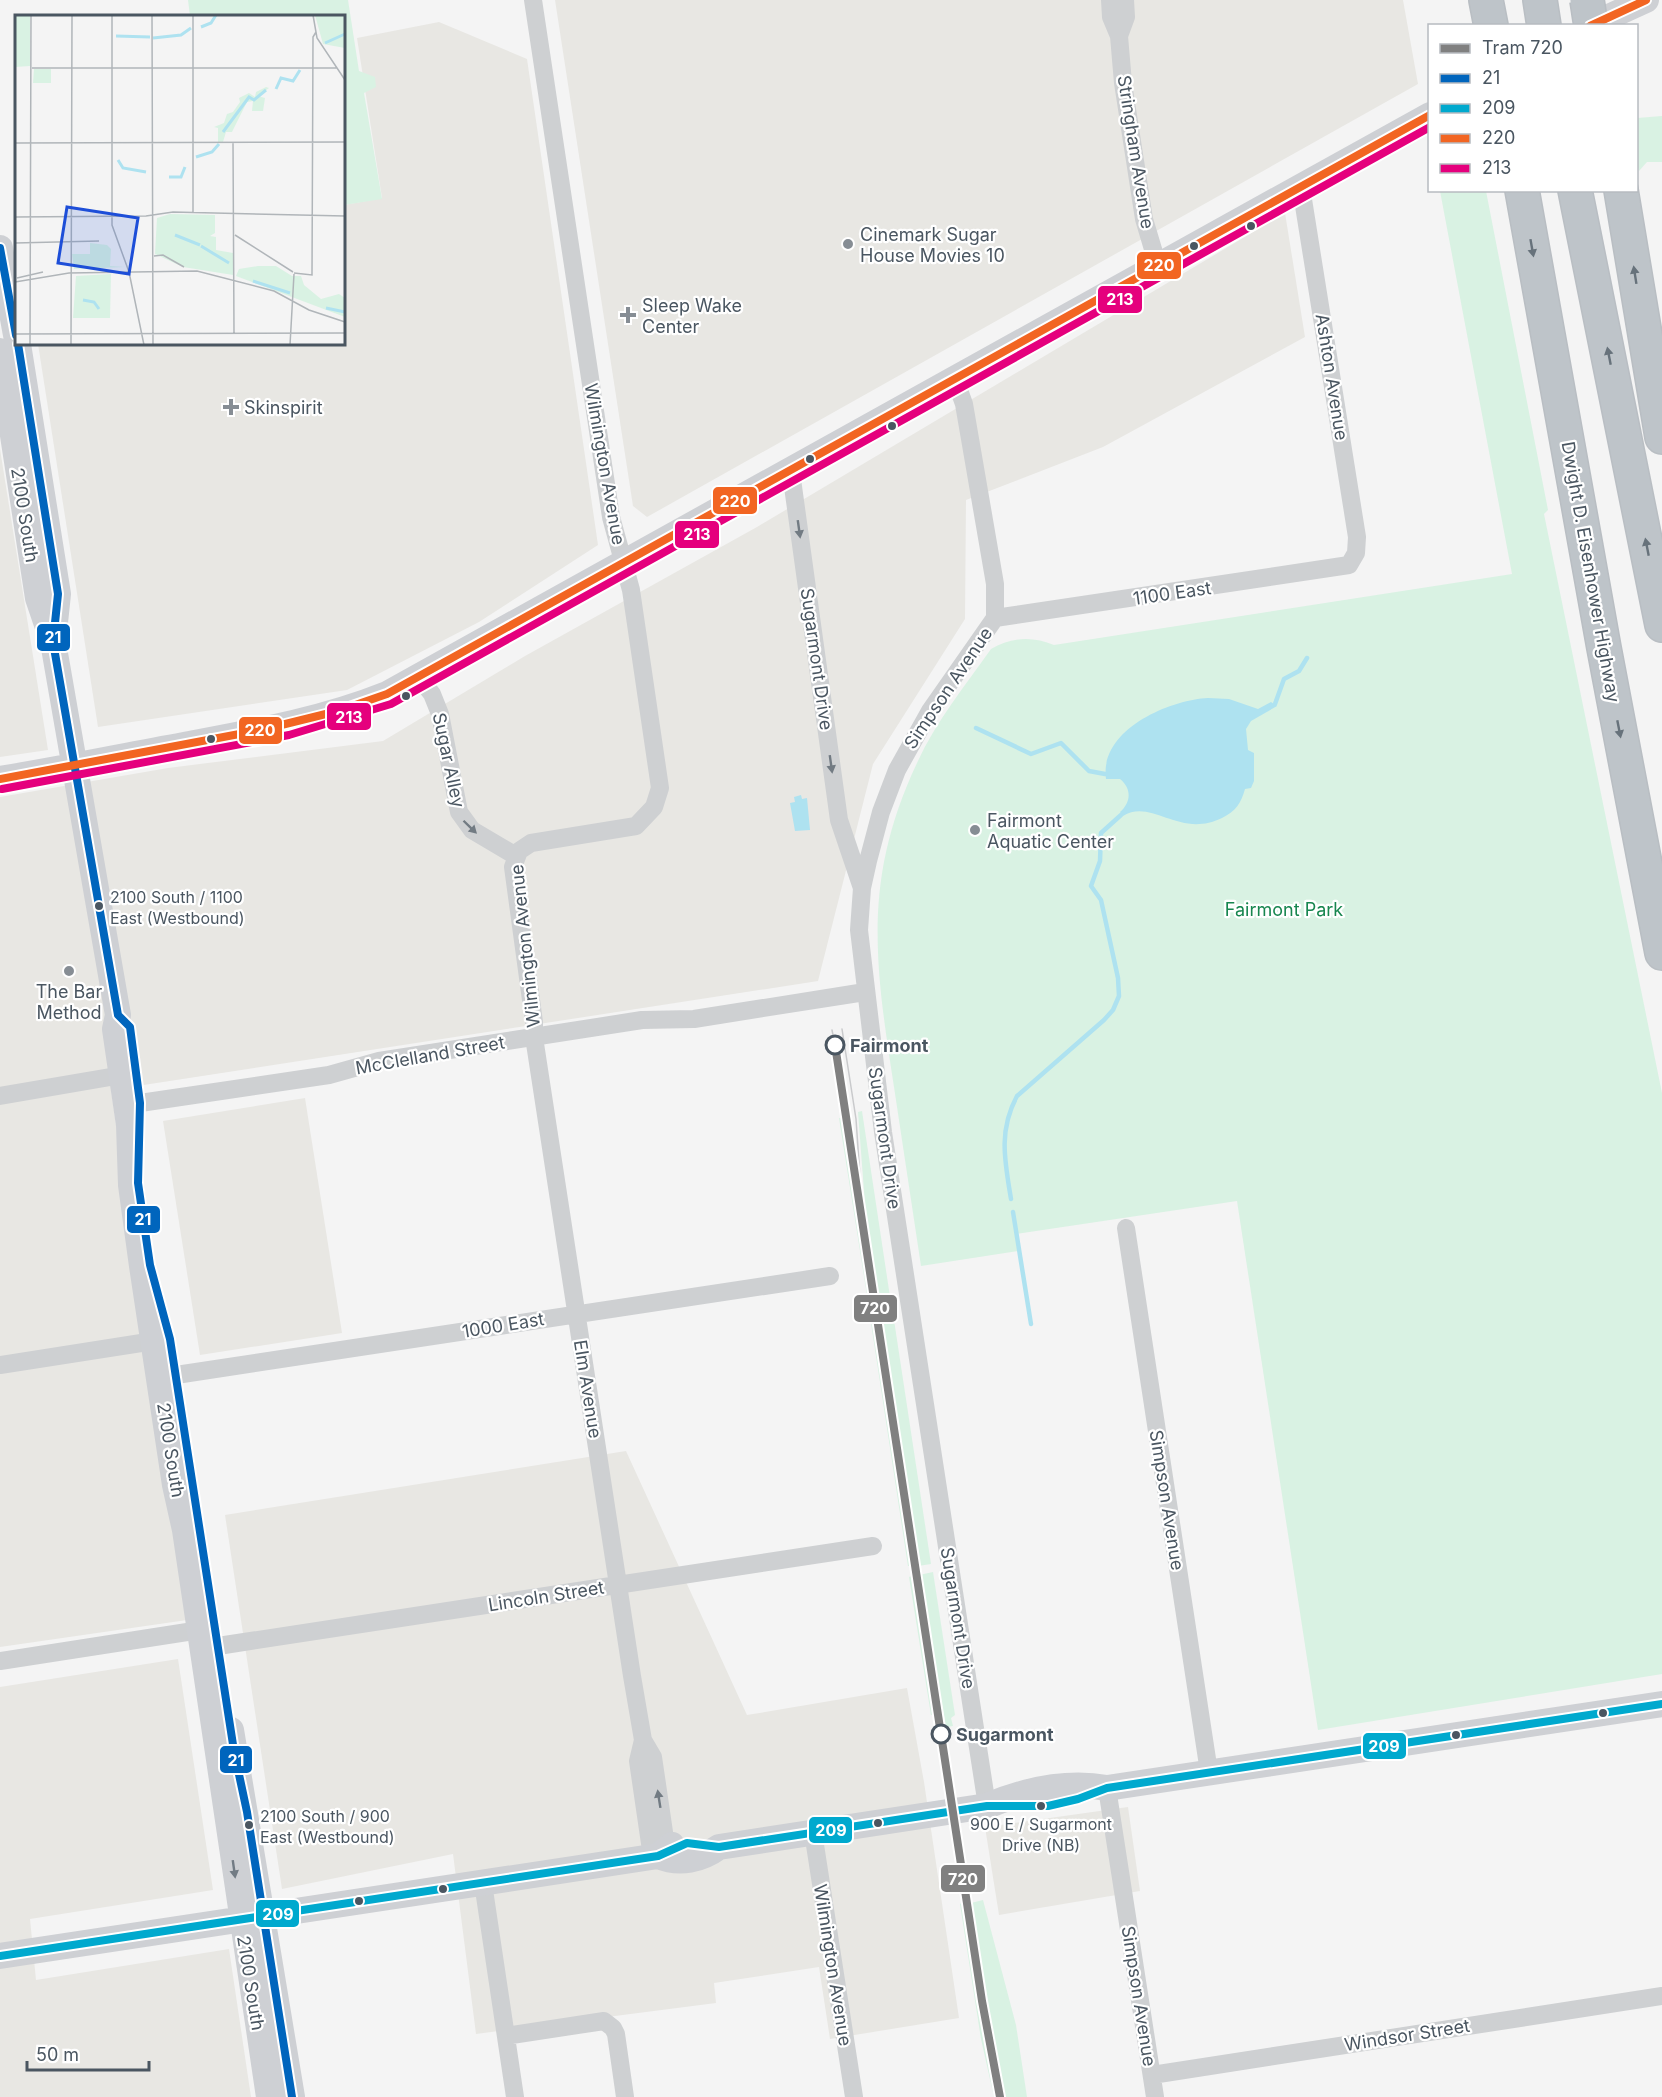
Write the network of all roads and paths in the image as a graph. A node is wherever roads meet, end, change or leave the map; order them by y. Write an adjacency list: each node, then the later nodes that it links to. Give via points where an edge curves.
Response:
1 (533, 0): 24 (street, Wilmington Avenue, via 611,517)
2 (1110, 0): 10 (street, Stringham Avenue, via 1111,17)
3 (1125, 0): 10 (street, Stringham Avenue, via 1126,17)
4 (1540, 0): 7 (highway)
5 (1587, 0): 8 (highway, bridge)
6 (1646, 0): 9 (street)
7 (1544, 24)
8 (1590, 24)
9 (1594, 24)
10 (1119, 36): 17 (street, Stringham Avenue, via 1144,219)
11 (1428, 116): 12 (street)
12 (1301, 187): 17 (street); 25 (street, Ashton Avenue, via 1357,537 1356,553)
13 (1522, 192): 34 (highway, Dwight D. Eisenhower Highway, one-way to 34)
14 (1575, 192): 27 (highway, one-way to 14)
15 (1622, 201): 21 (highway, one-way to 15)
16 (0, 248): 19 (street, 2100 South)
17 (1158, 267): 20 (street)
18 (0, 296): 19 (street, via 8,346 14,356)
19 (14, 347): 22 (street, 2100 South); 28 (street, 2100 South, via 58,594)
20 (955, 379): 23 (street); 26 (street, Simpson Avenue, via 964,404 990,552)
21 (1662, 437)
22 (9, 471): 28 (street, 2100 South, via 38,598)
23 (791, 472): 24 (street); 33 (street, Sugarmont Drive, one-way to 33, via 839,820)
24 (623, 563): 29 (street); 32 (street, Wilmington Avenue, via 631,590 652,727 658,798 649,815 636,826 531,843)
25 (1349, 566): 26 (street, 1100 East)
26 (995, 618): 33 (street, Simpson Avenue, via 907,749 881,812)
27 (1662, 625)
28 (53, 642): 30 (street, 2100 South)
29 (418, 676): 30 (street, via 387,694 319,717); 32 (street, Sugar Alley, one-way to 32, via 438,707 459,812 472,830)
30 (75, 767): 31 (street); 36 (street, 2100 South)
31 (0, 779)
32 (516, 856): 37 (street, Wilmington Avenue, via 513,867)
33 (862, 888): 35 (street, Sugarmont Drive, via 858,930)
34 (1662, 953)
35 (865, 992): 37 (street, McClelland Street, via 701,1018 642,1020); 55 (street, Sugarmont Drive)
36 (118, 1015): 38 (street, 2100 South, via 114,1029); 40 (street, 2100 South, via 130,1027)
37 (534, 1037): 40 (street, McClelland Street, via 372,1062 329,1075); 43 (street, Elm Avenue)
38 (120, 1066): 39 (street); 40 (street); 44 (street, 2100 South, via 129,1125 131,1185)
39 (0, 1096)
40 (140, 1103): 46 (street, 2100 South, via 138,1184 150,1265 166,1318)
41 (1125, 1228): 53 (street, Simpson Avenue)
42 (830, 1275): 43 (street, 1000 East)
43 (577, 1314): 46 (street, 1000 East); 49 (street, Elm Avenue)
44 (154, 1341): 45 (street); 47 (street, via 160,1341 164,1347); 50 (street, 2100 South, via 196,1605 203,1614)
45 (0, 1365)
46 (176, 1375): 47 (street, 2100 South)
47 (184, 1430): 50 (street, 2100 South)
48 (873, 1546): 49 (street, Lincoln Street)
49 (618, 1585): 50 (street, Lincoln Street); 57 (street, Elm Avenue, via 643,1740 638,1761)
50 (209, 1638): 51 (street, Lincoln Street); 59 (street, 2100 South)
51 (0, 1661)
52 (1662, 1704): 53 (street)
53 (1209, 1772): 54 (street)
54 (1107, 1788): 55 (street, via 1084,1800 1020,1809); 64 (street, Simpson Avenue)
55 (987, 1806): 56 (street)
56 (813, 1832): 57 (street, via 719,1847 703,1841 672,1845); 70 (street, Wilmington Avenue)
57 (655, 1857): 58 (street)
58 (483, 1883): 59 (street); 62 (street)
59 (252, 1917): 60 (street); 63 (street, 2100 South); 67 (street, 2100 South)
60 (0, 1956)
61 (1662, 1996): 64 (street, Windsor Street)
62 (506, 2036): 68 (street); 69 (street, via 603,2021 616,2034)
63 (265, 2071): 65 (street, 2100 South); 66 (street, via 273,2077)
64 (1152, 2075): 71 (street, Simpson Avenue)
65 (269, 2097)
66 (279, 2097)
67 (292, 2097)
68 (515, 2097)
69 (625, 2097)
70 (854, 2097)
71 (1155, 2097)

